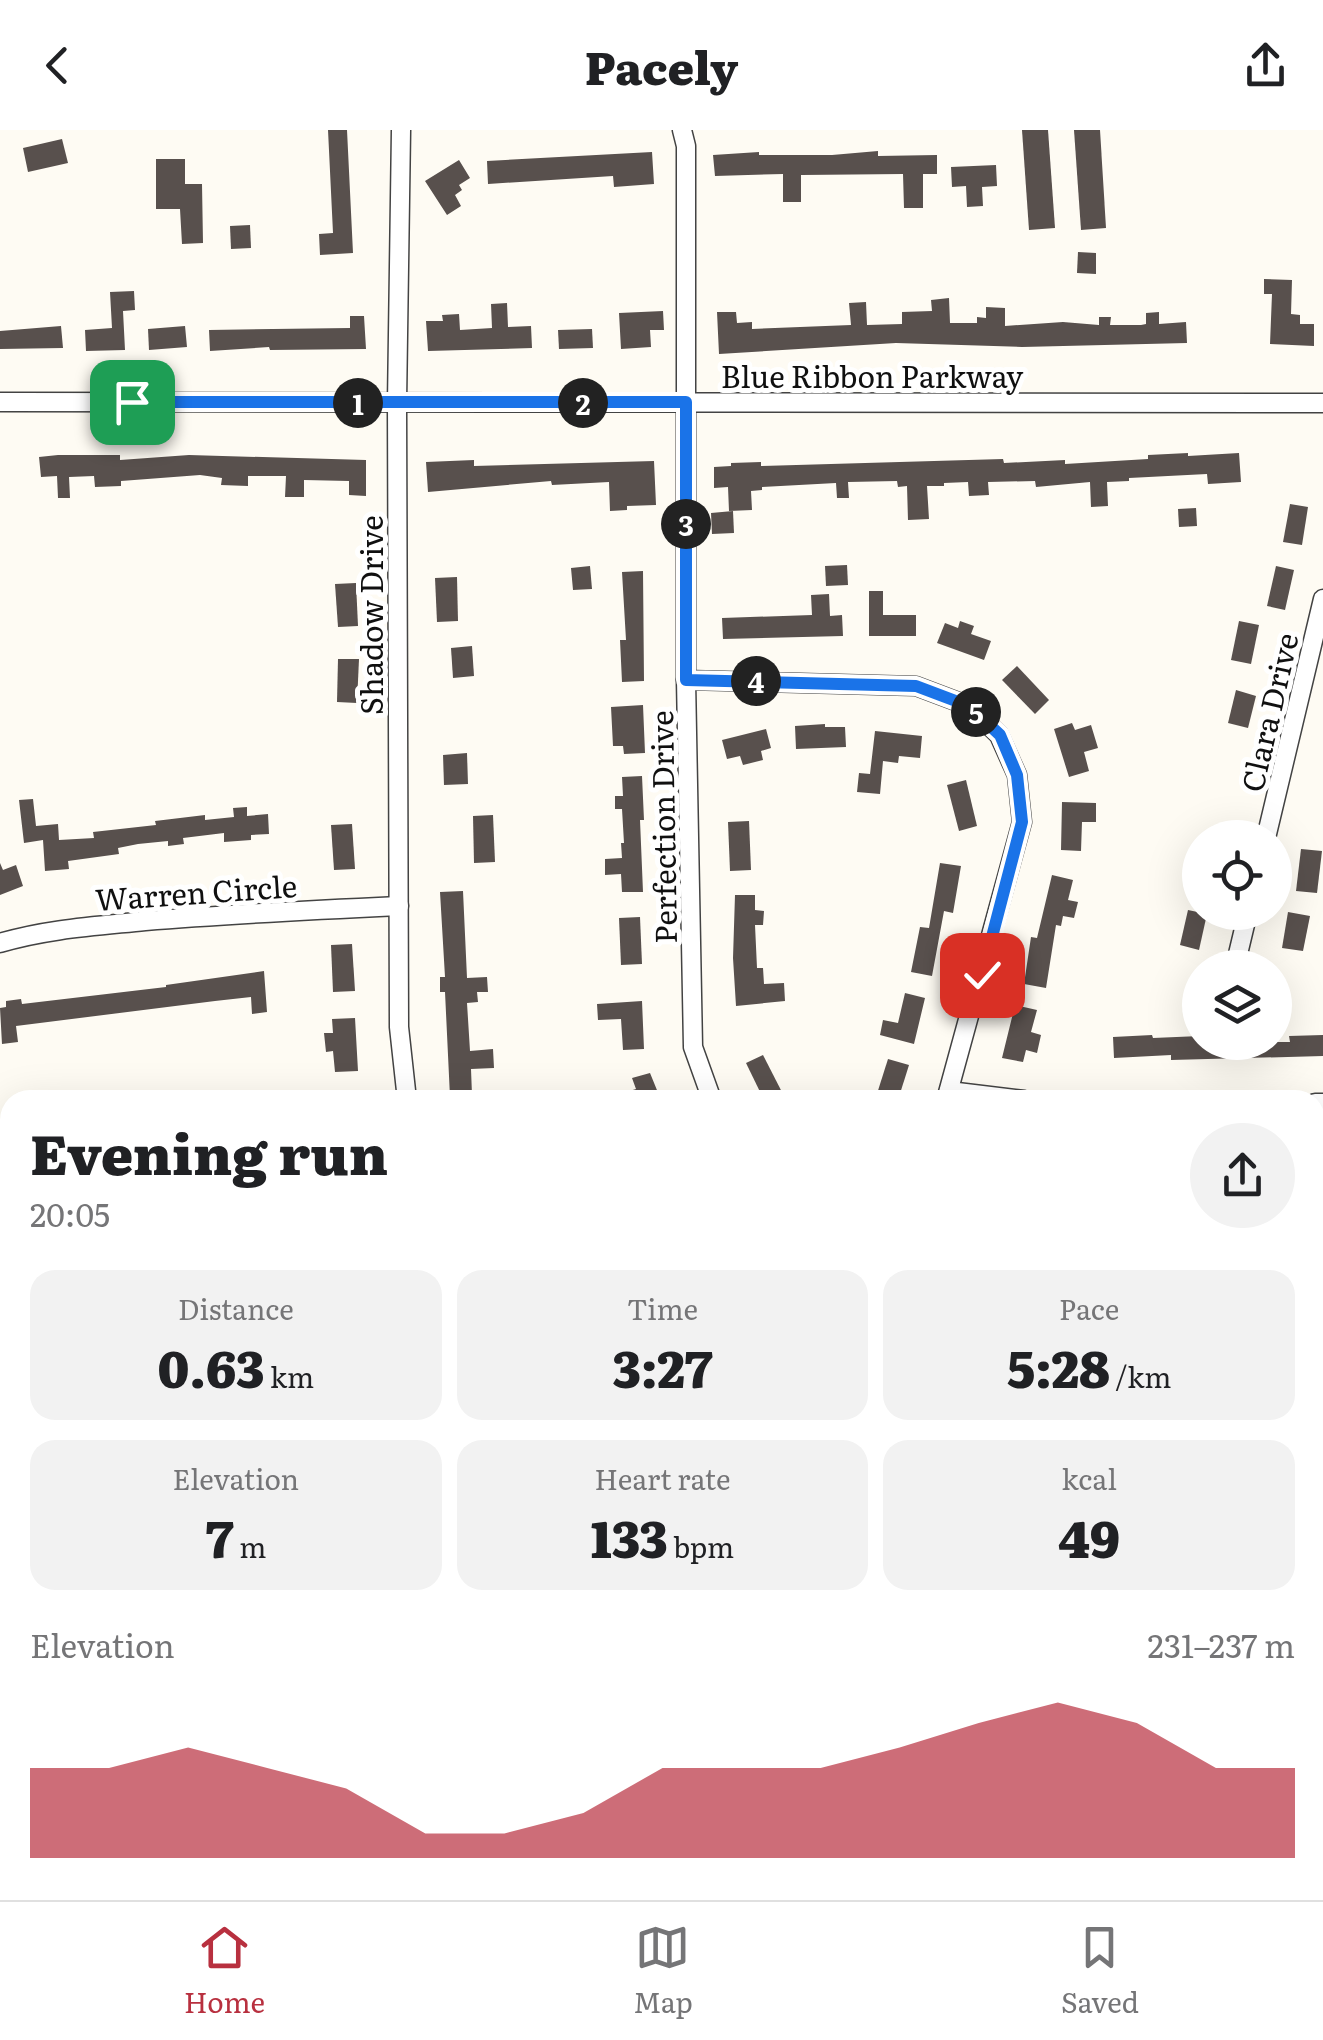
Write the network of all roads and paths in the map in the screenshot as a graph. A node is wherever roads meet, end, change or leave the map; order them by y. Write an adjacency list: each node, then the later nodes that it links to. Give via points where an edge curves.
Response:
1 (401, 130): 5 (street, Shadow Drive)
2 (682, 130): 4 (street, Perfection Drive)
3 (0, 402): 5 (street, Blue Ribbon Parkway)
4 (686, 402): 5 (street, Blue Ribbon Parkway); 6 (street, Blue Ribbon Parkway); 8 (street, Perfection Drive)
5 (397, 403): 10 (street, Shadow Drive)
6 (1323, 403)
7 (1323, 599): 9 (street, Clara Drive)
8 (686, 680): 13 (street, Perfection Drive, via 693,1048); 14 (street, via 916,686 969,706 1000,735 1017,775 1022,822)
9 (1270, 820)
10 (399, 906): 11 (street, Warren Circle, via 124,923); 12 (street, Shadow Drive)
11 (0, 943)
12 (406, 1090)
13 (708, 1090)
14 (949, 1090)

